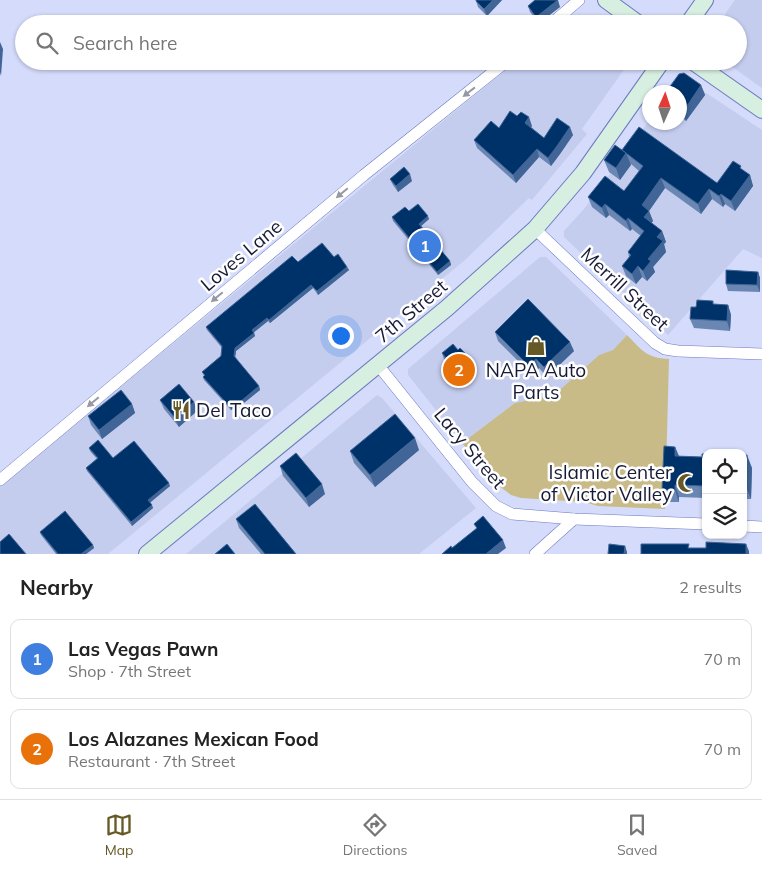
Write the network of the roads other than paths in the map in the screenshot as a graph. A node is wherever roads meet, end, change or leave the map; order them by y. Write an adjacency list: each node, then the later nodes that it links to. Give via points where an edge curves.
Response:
1 (579, 0): 4 (street)
2 (606, 0): 5 (main road)
3 (706, 0): 6 (main road)
4 (562, 15)
5 (627, 15)
6 (695, 15)
7 (496, 70): 14 (street, Loves Lane, one-way to 14, via 364,175)
8 (656, 70): 11 (main road, 7th Street, via 583,173)
9 (705, 70): 10 (main road)
10 (762, 110)
11 (535, 229): 12 (street, Merrill Street, via 628,319 665,349); 13 (main road, 7th Street)
12 (762, 354)
13 (378, 365): 15 (street, Lacy Street, via 472,482 496,506 512,514); 19 (main road, 7th Street)
14 (0, 480)
15 (574, 519): 16 (street, Lacy Street); 20 (street)
16 (702, 524)
17 (747, 526): 18 (street)
18 (762, 526)
19 (147, 554)
20 (535, 554)

